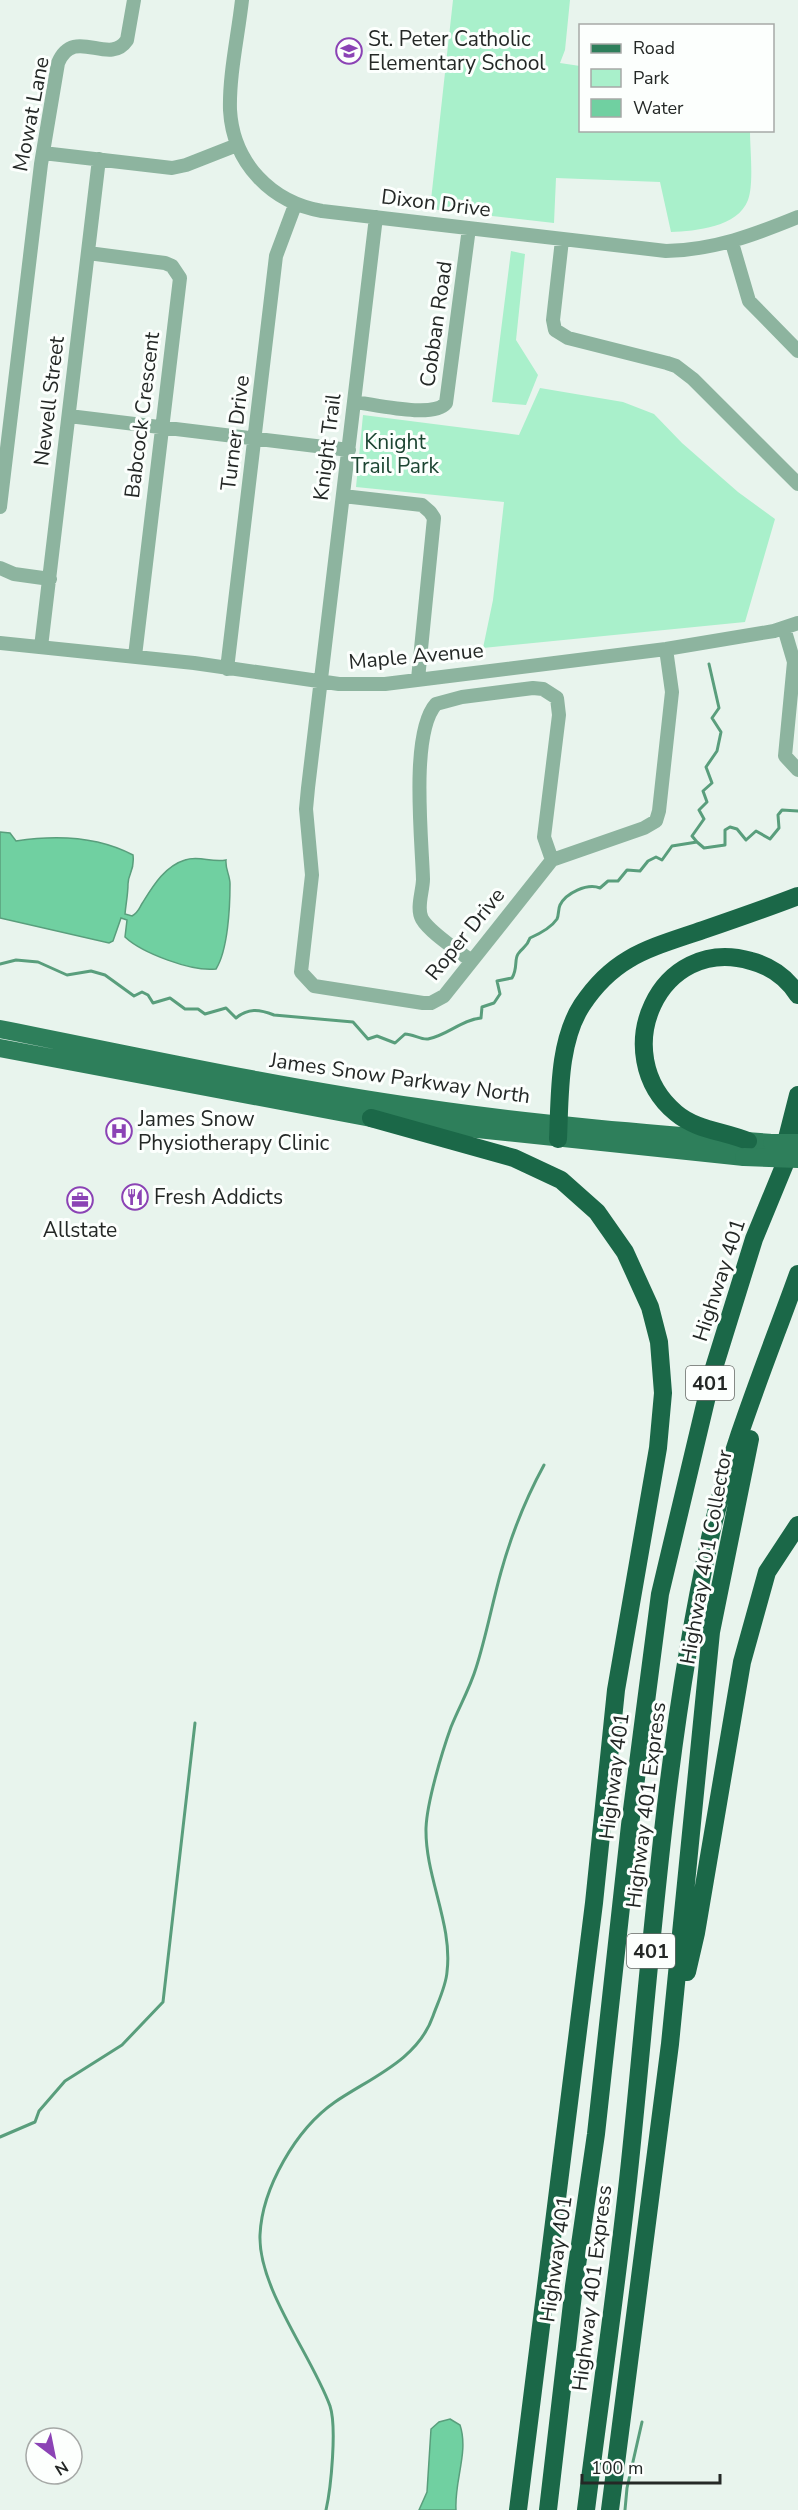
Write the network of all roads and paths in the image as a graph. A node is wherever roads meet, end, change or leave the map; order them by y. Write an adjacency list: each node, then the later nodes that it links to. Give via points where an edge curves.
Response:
1 (134, 0): 4 (street, Mowat Lane, via 124,45 114,50 73,46 63,52)
2 (242, 0): 3 (street, Dixon Drive, via 231,100)
3 (237, 145): 5 (street, via 180,167); 6 (street, Dixon Drive, via 262,183)
4 (43, 153): 5 (street); 21 (street, Mowat Lane)
5 (99, 159): 12 (street, Newell Street)
6 (295, 205): 8 (street, Dixon Drive); 17 (street, Turner Drive, via 276,256)
7 (798, 217): 11 (street, Dixon Drive)
8 (376, 218): 9 (street, Dixon Drive); 14 (street, Knight Trail)
9 (469, 228): 10 (street, Dixon Drive); 14 (street, Cobban Road, via 446,403 442,408 429,410)
10 (562, 240): 11 (street, Dixon Drive, via 666,251); 19 (street, via 555,330 568,338 676,366)
11 (732, 243): 13 (street, via 749,301)
12 (88, 253): 15 (street, Newell Street); 16 (street, Babcock Crescent, via 165,263 180,278)
13 (798, 351)
14 (354, 402): 18 (street, Knight Trail)
15 (69, 416): 16 (street); 23 (street, Newell Street)
16 (162, 427): 17 (street); 29 (street, Babcock Crescent)
17 (256, 438): 18 (street); 30 (street, Turner Drive)
18 (349, 450): 20 (street, Knight Trail)
19 (798, 484)
20 (343, 496): 31 (street, via 422,505 434,518); 32 (street, Knight Trail)
21 (0, 507)
22 (0, 568): 23 (street)
23 (50, 579): 27 (street, Newell Street)
24 (798, 623): 25 (street, Maple Avenue)
25 (784, 628): 28 (street, Maple Avenue); 33 (street, via 794,662 785,756)
26 (0, 643): 27 (street, Maple Avenue)
27 (41, 647): 29 (street, Maple Avenue)
28 (666, 649): 31 (street, Maple Avenue); 34 (street, via 672,692 656,821)
29 (135, 656): 30 (street, Maple Avenue)
30 (227, 669): 32 (street, Maple Avenue)
31 (418, 679): 32 (street, Maple Avenue, via 385,684)
32 (322, 682): 36 (street, Roper Drive, via 306,809 312,875 301,972 314,986 431,1003 444,996)
33 (798, 770)
34 (552, 860): 36 (street, Roper Drive); 36 (street, via 544,837 559,715 557,698 543,688 533,688 436,704 426,720 417,806 423,881 420,912 426,924)
35 (798, 896): 42 (highway, via 650,946 624,960 602,981 581,1006 569,1040 561,1077)
36 (471, 961)
37 (798, 995): 45 (highway, via 768,967 746,959 723,958 700,962 679,973 662,989 648,1012 643,1053 648,1073 663,1100 677,1115)
38 (0, 1029): 42 (main road, James Snow Parkway North, via 305,1089)
39 (0, 1048): 41 (main road, James Snow Parkway North)
40 (798, 1095): 47 (highway)
41 (370, 1118): 42 (main road, James Snow Parkway North); 53 (highway, via 514,1158 561,1180 597,1212 625,1252 650,1307 659,1342 663,1393 658,1448 616,1690 591,1926)
42 (558, 1131): 45 (main road, James Snow Parkway North)
43 (798, 1131): 47 (highway, Highway 401 / 401)
44 (798, 1143): 45 (main road, James Snow Parkway North, bridge)
45 (746, 1149): 46 (main road, James Snow Parkway North, bridge)
46 (798, 1159)
47 (779, 1177): 52 (highway, Highway 401 / 401, via 754,1239 713,1371 660,1594 596,2134)
48 (798, 1274): 49 (highway, 401)
49 (753, 1398): 51 (highway, Highway 401 Collector / 401, via 750,1436 711,1632); 56 (highway, Highway 401 Express / 401, via 710,1537 676,1734 660,1849 631,2156)
50 (798, 1525): 51 (highway, via 767,1572 742,1662 696,1933)
51 (670, 2044): 57 (highway, Highway 401 Collector / 401)
52 (554, 2445): 54 (highway, 401, via 543,2471); 55 (highway, 401)
53 (518, 2510)
54 (537, 2510)
55 (548, 2510)
56 (586, 2510)
57 (610, 2510)

